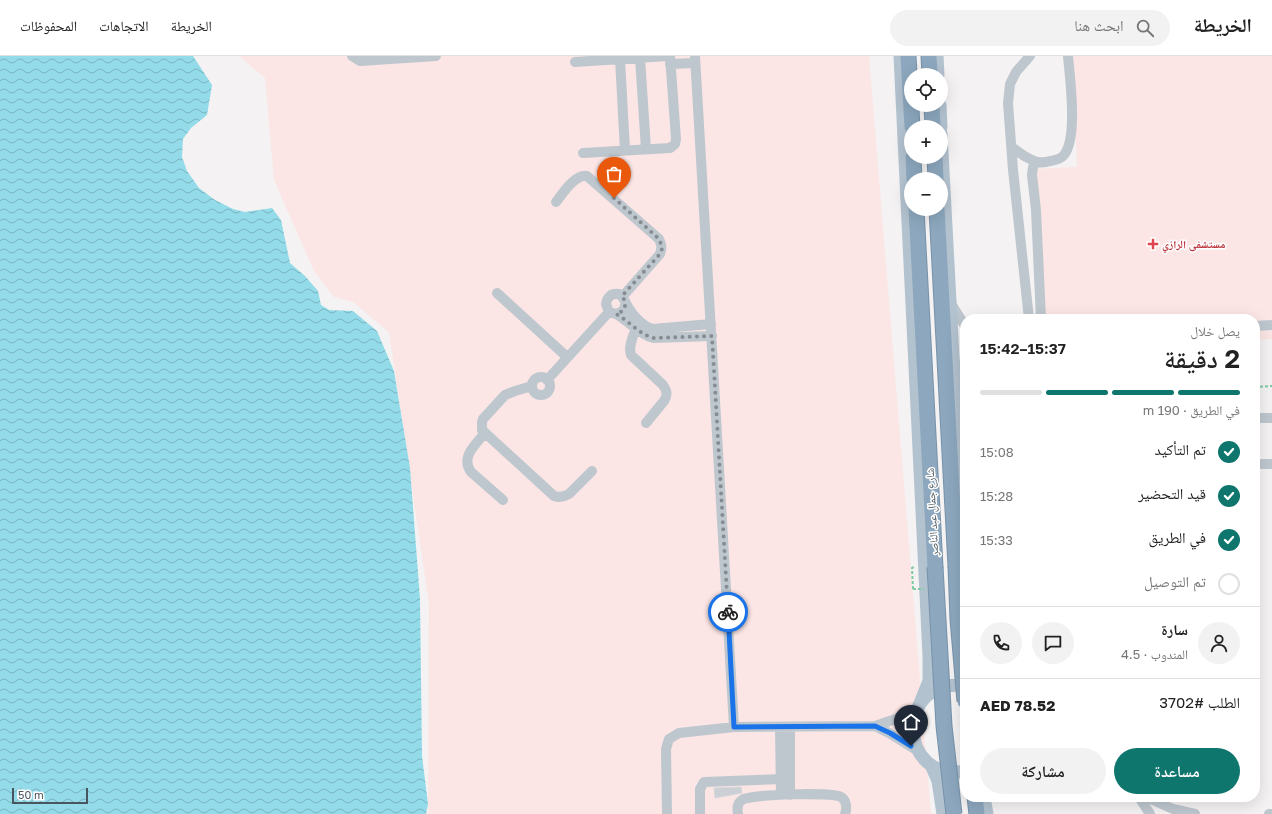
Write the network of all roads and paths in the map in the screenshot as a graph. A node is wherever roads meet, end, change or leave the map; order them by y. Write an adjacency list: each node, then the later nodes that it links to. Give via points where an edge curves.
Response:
1 (352, 56): 2 (street, via 360,60)
2 (436, 56)
3 (900, 56): 58 (main road, via 929,681)
4 (908, 56): 16 (highway)
5 (929, 56): 14 (highway)
6 (937, 56): 15 (main road)
7 (1030, 56): 17 (street, via 1016,72 1010,84 1008,103)
8 (1068, 56): 21 (street, via 1072,100 1068,148 1058,160)
9 (640, 58): 10 (street); 11 (street); 18 (street)
10 (620, 59): 13 (street); 19 (street)
11 (669, 59): 12 (street); 18 (street, via 676,142 670,148)
12 (695, 59): 33 (street)
13 (575, 62)
14 (930, 68)
15 (938, 68)
16 (912, 120)
17 (1012, 147): 21 (street); 30 (street)
18 (646, 149): 19 (street)
19 (625, 150): 20 (street)
20 (583, 153)
21 (1036, 162): 31 (street, via 1032,167 1032,175)
22 (943, 164): 28 (main road)
23 (556, 202): 27 (street, via 579,176 587,176 659,239 662,249 660,254)
24 (916, 216): 77 (highway, شارع جمال عبد الناصر, bridge, via 943,719)
25 (937, 216): 56 (highway, شارع جمال عبد الناصر, bridge)
26 (497, 293): 38 (street)
27 (624, 300): 29 (street, via 623,311); 29 (street, via 615,294 608,297 606,304); 33 (street, via 647,327 653,329)
28 (950, 302): 32 (street); 44 (main road)
29 (613, 313): 36 (street); 38 (street)
30 (1029, 314)
31 (1041, 314)
32 (960, 318)
33 (711, 324): 37 (street)
34 (1272, 325): 35 (street)
35 (1260, 326)
36 (636, 328): 37 (street, via 646,336 658,339); 47 (street, via 630,346 631,355 663,385 667,393 664,401)
37 (712, 336): 60 (street)
38 (567, 358): 40 (street)
39 (960, 374): 44 (street)
40 (547, 380): 41 (street, via 537,378); 41 (street, via 550,386 545,395 535,393)
41 (532, 386): 48 (street, via 510,393 501,399 482,422 481,426)
42 (1272, 386): 43 (path)
43 (1260, 387)
44 (955, 390): 52 (main road)
45 (1260, 418): 46 (street)
46 (1272, 418)
47 (646, 423)
48 (485, 433): 51 (street, via 554,496 564,497 569,494); 53 (street, via 469,453 466,463 471,472)
49 (1260, 464): 50 (street)
50 (1272, 464)
51 (592, 471)
52 (960, 486)
53 (503, 500)
54 (912, 568): 55 (path)
55 (913, 589)
56 (960, 642)
57 (960, 686): 58 (main road, via 936,690 926,697)
58 (918, 709): 59 (street); 62 (main road, via 913,723 913,734)
59 (875, 726): 61 (street); 62 (street)
60 (734, 727): 61 (street); 72 (street, via 679,733 669,739 666,748)
61 (785, 727): 65 (street); 66 (street)
62 (918, 750): 63 (main road)
63 (931, 764): 64 (main road, via 947,771); 76 (main road, via 938,780)
64 (960, 772)
65 (781, 779): 66 (street); 73 (street, via 704,782 700,789)
66 (785, 795): 74 (street, via 742,799); 75 (street, via 836,795 844,800)
67 (976, 802): 78 (highway)
68 (985, 802): 79 (main road)
69 (1142, 802): 80 (street)
70 (1157, 802): 71 (street)
71 (1182, 813): 81 (street)
72 (667, 814)
73 (700, 814)
74 (738, 814)
75 (845, 814)
76 (943, 814)
77 (954, 814)
78 (977, 814)
79 (987, 814)
80 (1150, 814)
81 (1195, 814)

